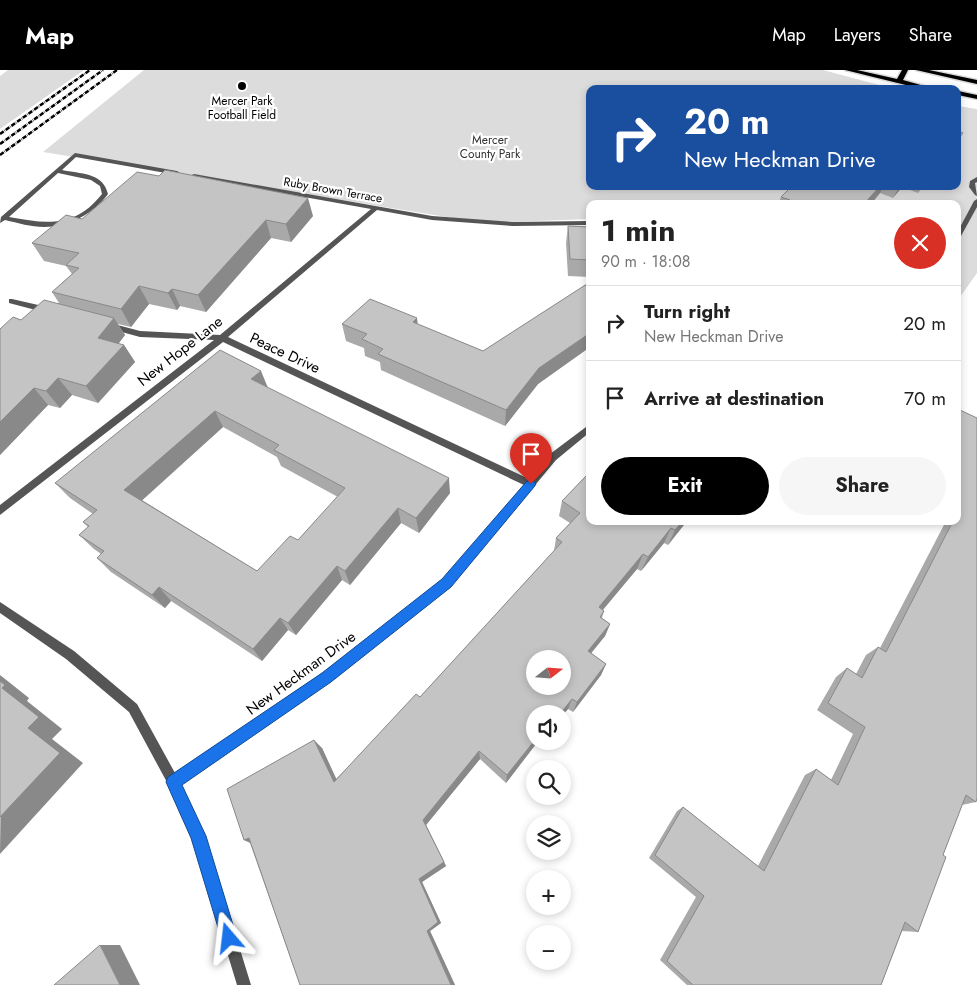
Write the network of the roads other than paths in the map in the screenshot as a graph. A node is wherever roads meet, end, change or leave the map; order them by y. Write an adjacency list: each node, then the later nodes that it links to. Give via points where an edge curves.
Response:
1 (848, 70): 4 (main road)
2 (905, 70): 4 (main road)
3 (919, 70): 5 (main road)
4 (899, 82): 6 (main road)
5 (977, 82)
6 (913, 85)
7 (961, 94): 8 (main road)
8 (977, 97)
9 (57, 171): 13 (street, Ruby Brown Terrace, via 75,154); 14 (street); 14 (street, via 94,178 103,185 104,194 98,204 84,214 43,225)
10 (977, 179): 11 (street, via 972,182)
11 (977, 194)
12 (977, 202): 16 (street)
13 (375, 209): 15 (street, Ruby Brown Terrace, via 432,218 512,224); 20 (street, New Hope Lane)
14 (2, 220)
15 (586, 223)
16 (961, 231)
17 (12, 302): 18 (street)
18 (58, 313)
19 (104, 324): 20 (street, Peace Drive, via 140,334)
20 (222, 338): 22 (street, Peace Drive); 23 (street, New Hope Lane)
21 (586, 431): 22 (street, New Heckman Drive, via 553,457)
22 (531, 484): 25 (street, New Heckman Drive, via 447,583 326,677)
23 (0, 511)
24 (0, 607): 25 (street, via 70,656 133,708)
25 (173, 782): 26 (street, via 198,836)
26 (244, 985)

